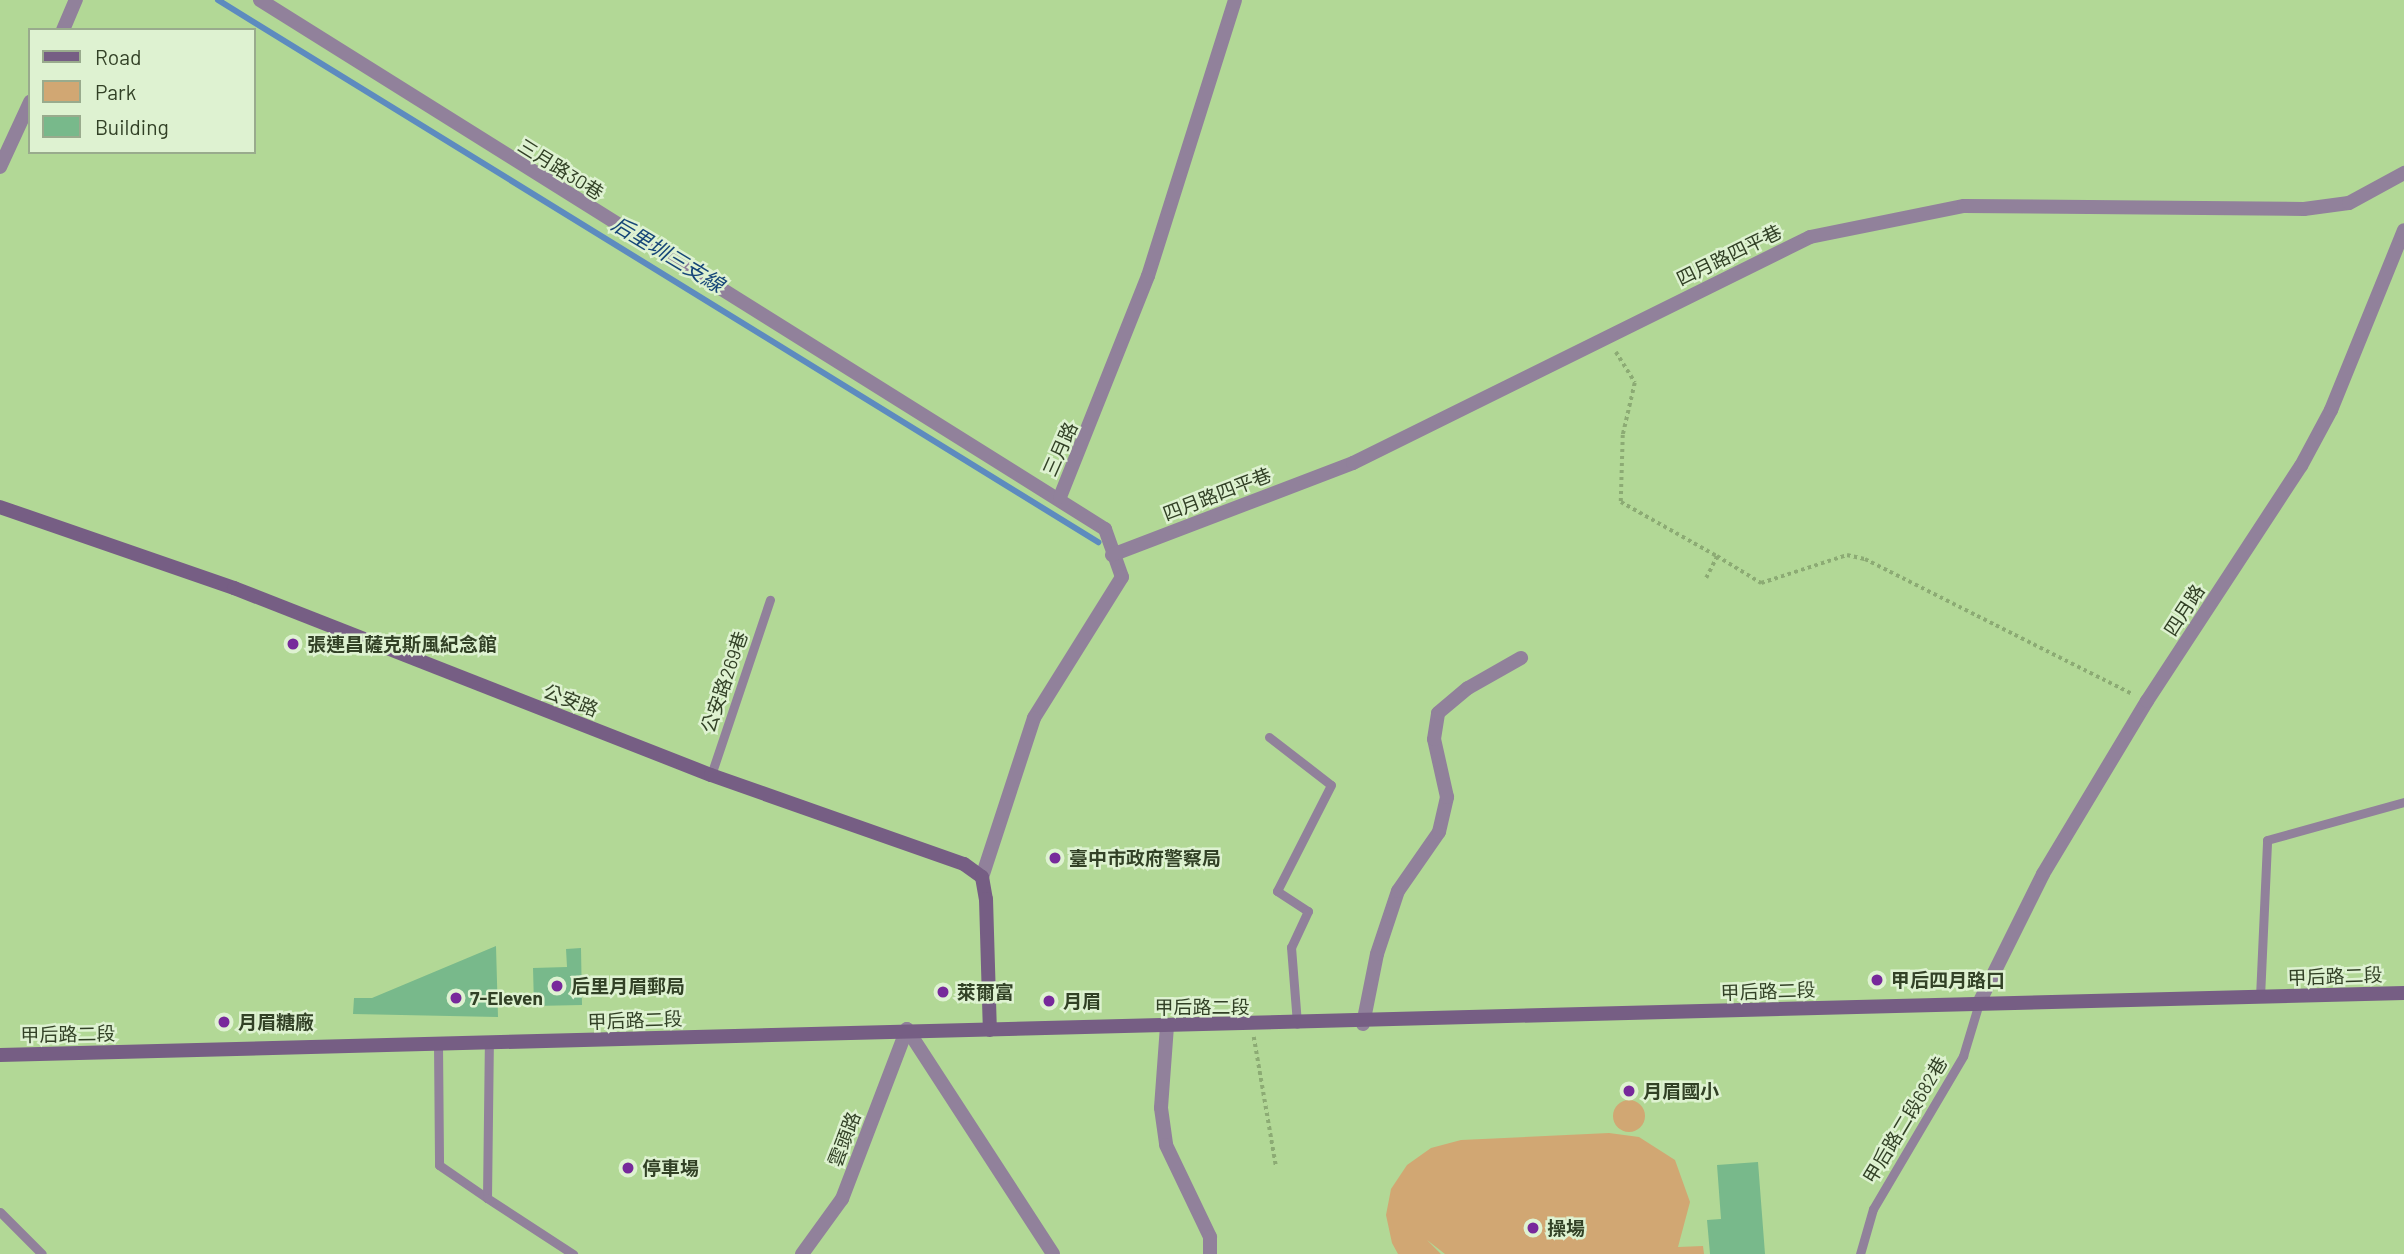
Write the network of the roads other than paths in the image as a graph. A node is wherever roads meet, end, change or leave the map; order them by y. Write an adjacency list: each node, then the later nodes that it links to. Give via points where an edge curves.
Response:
1 (76, 0): 4 (street)
2 (260, 0): 9 (street, 三月路30巷, via 606,220)
3 (1235, 0): 9 (street, 三月路, via 1148,276)
4 (64, 28)
5 (28, 106): 6 (street)
6 (0, 167)
7 (2404, 173): 11 (street, 四月路四平巷, via 2349,203 2304,209 1964,206 1810,237 1353,463)
8 (2404, 230): 20 (street, 四月路, via 2331,410 2307,455 2147,701 2043,874)
9 (1060, 497): 11 (street, 三月路, via 1105,529)
10 (0, 507): 15 (main road, 公安路, via 234,589)
11 (1112, 555): 17 (street, 三月路, via 1122,577 1034,718)
12 (770, 600): 15 (lane, 公安路269巷)
13 (1521, 658): 22 (street, via 1468,688 1438,713 1434,738 1447,797 1442,820 1398,891 1377,954)
14 (1269, 737): 21 (lane, via 1331,785 1277,891 1308,911 1292,947)
15 (711, 775): 17 (main road, 公安路, via 964,864)
16 (2404, 802): 19 (lane, via 2267,840)
17 (982, 877): 25 (main road)
18 (2404, 993): 19 (main road, 甲后路二段)
19 (2260, 998): 20 (main road, 甲后路二段)
20 (1979, 1003): 22 (main road, 甲后路二段); 36 (lane, 甲后路二段682巷, via 1963,1056 1873,1209)
21 (1297, 1024): 22 (main road, 甲后路二段); 23 (main road, 甲后路二段)
22 (1363, 1024)
23 (1167, 1026): 25 (main road, 甲后路二段); 35 (street, via 1161,1108 1166,1145 1210,1237)
24 (907, 1029): 25 (main road, 甲后路二段); 27 (main road, 甲后路二段); 33 (street, 雲頭路, via 842,1199); 34 (street)
25 (990, 1030)
26 (438, 1044): 27 (main road, 甲后路二段); 28 (main road, 甲后路二段); 29 (lane, via 439,1165)
27 (489, 1044): 29 (lane)
28 (0, 1055)
29 (487, 1198): 32 (lane)
30 (0, 1212): 31 (lane)
31 (42, 1254)
32 (573, 1254)
33 (802, 1254)
34 (1053, 1254)
35 (1210, 1254)
36 (1860, 1254)

